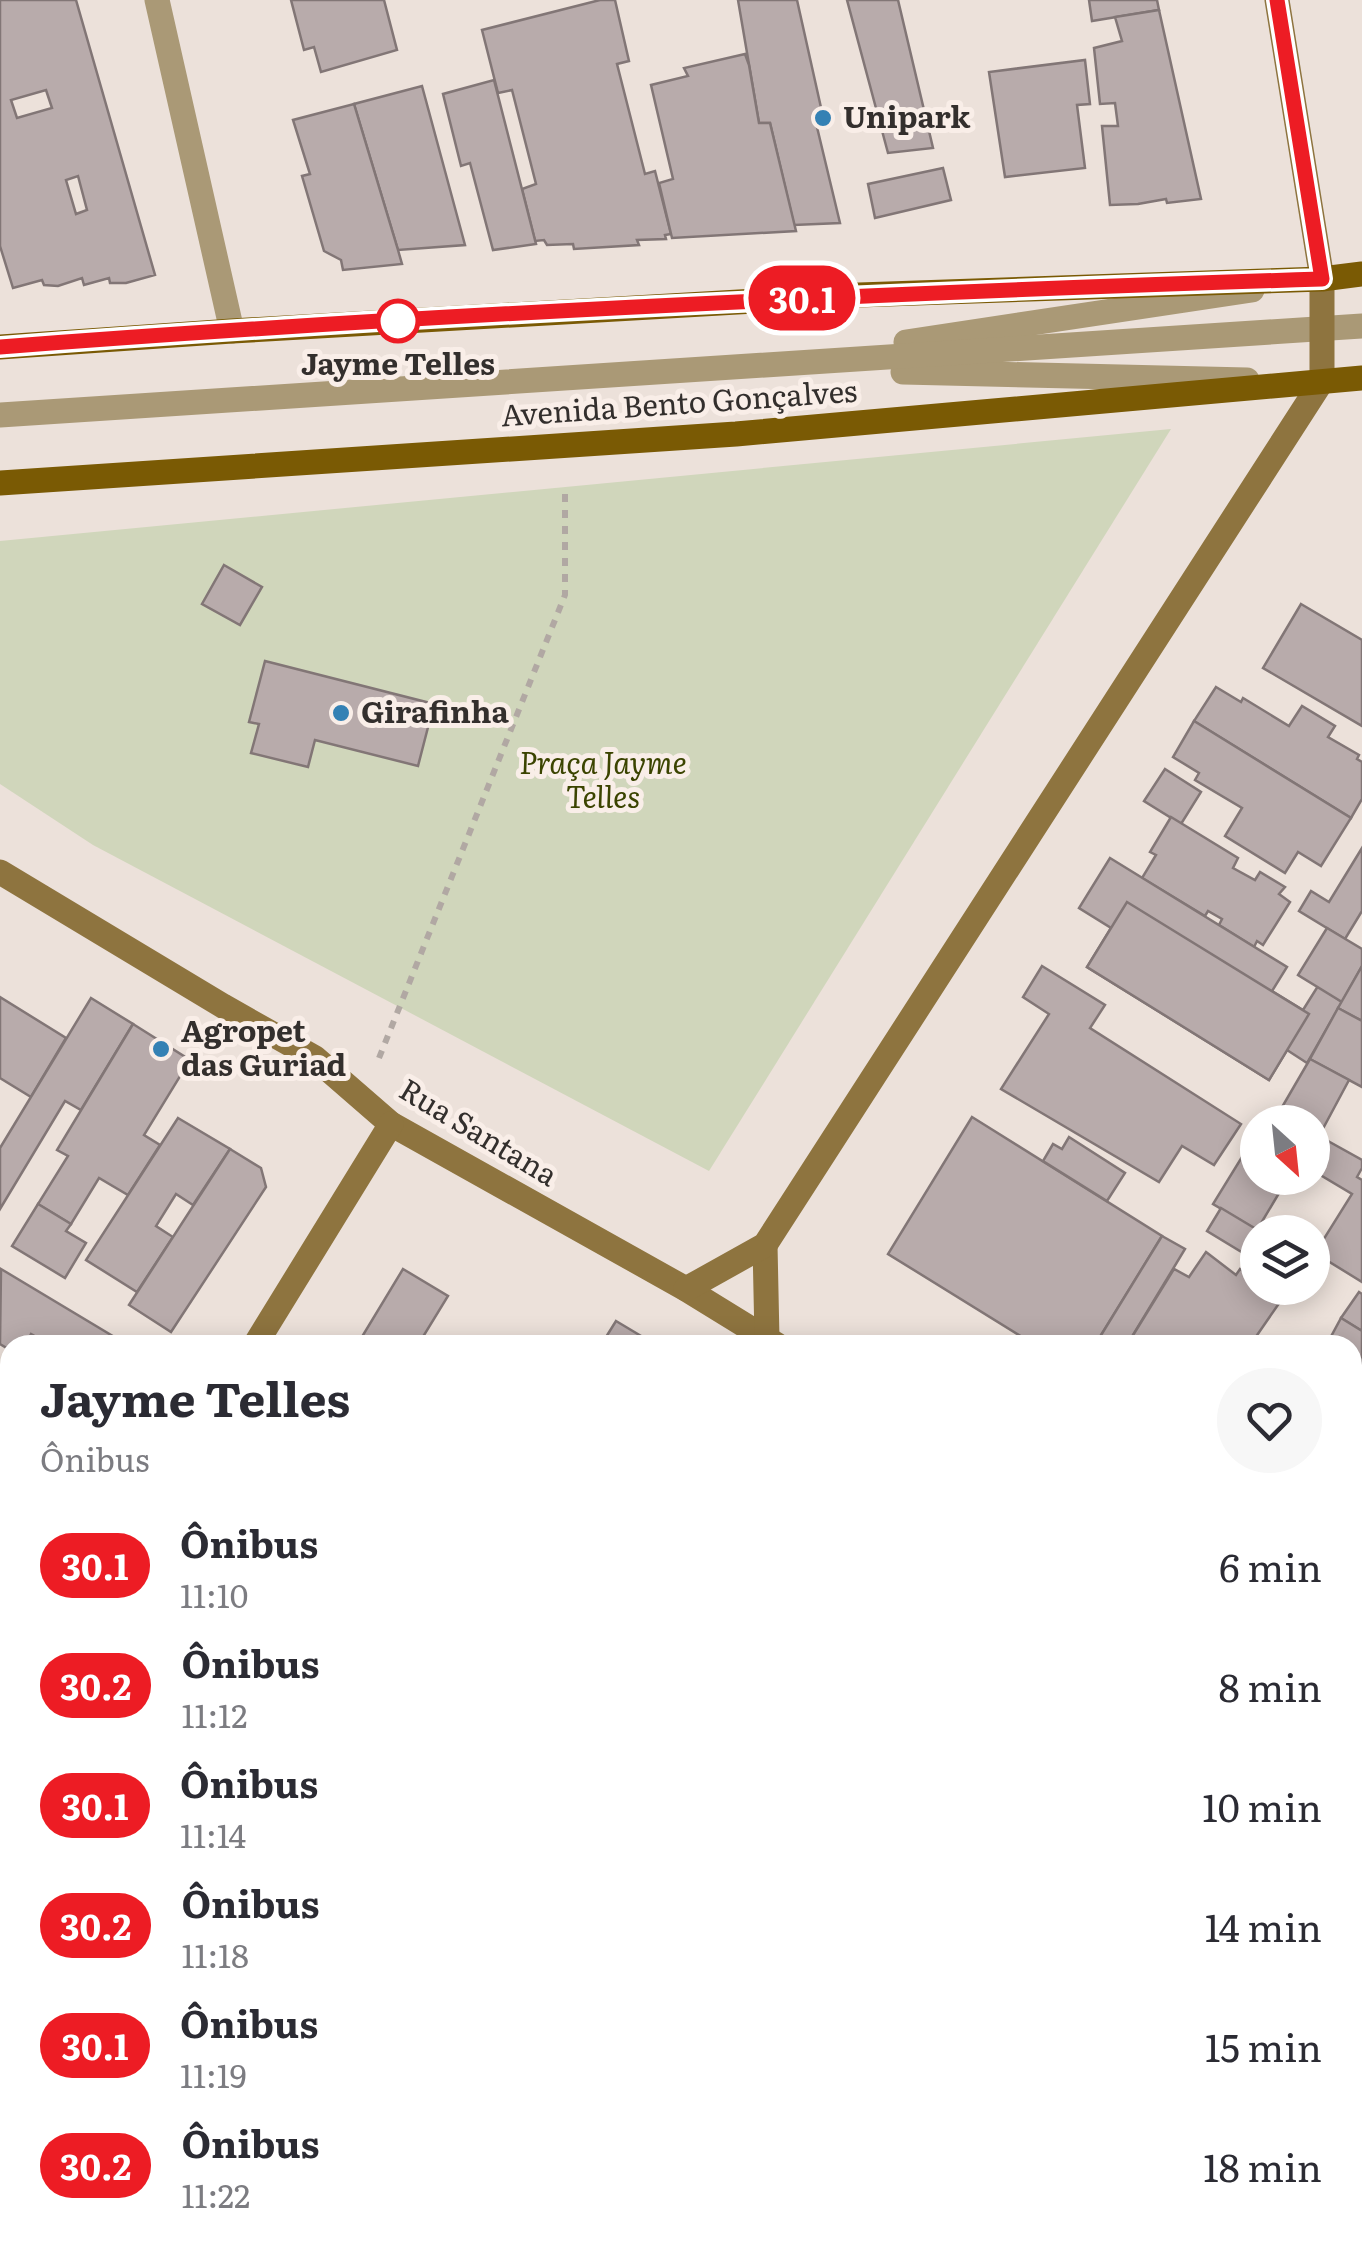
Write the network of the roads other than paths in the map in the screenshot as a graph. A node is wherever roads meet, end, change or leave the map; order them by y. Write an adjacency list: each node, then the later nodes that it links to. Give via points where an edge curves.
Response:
1 (157, 0): 6 (street)
2 (1277, 0): 4 (street)
3 (1362, 274): 4 (main road)
4 (1322, 279): 6 (main road, via 859,295); 7 (street); 9 (street)
5 (1362, 326): 7 (street)
6 (232, 330): 8 (main road)
7 (1322, 330): 9 (street); 11 (street)
8 (0, 347)
9 (732, 368): 11 (street); 12 (street)
10 (1362, 378): 11 (main road, Avenida Bento Gonçalves)
11 (1322, 381): 13 (main road, Avenida Bento Gonçalves, via 736,434); 16 (street)
12 (0, 415)
13 (0, 483)
14 (0, 872): 15 (street, Rua Santana, via 315,1058)
15 (391, 1124): 17 (street, Rua Santana); 18 (street)
16 (765, 1245): 17 (street); 20 (street)
17 (686, 1289): 19 (street, Rua Santana)
18 (261, 1335)
19 (761, 1335)
20 (771, 1335)

